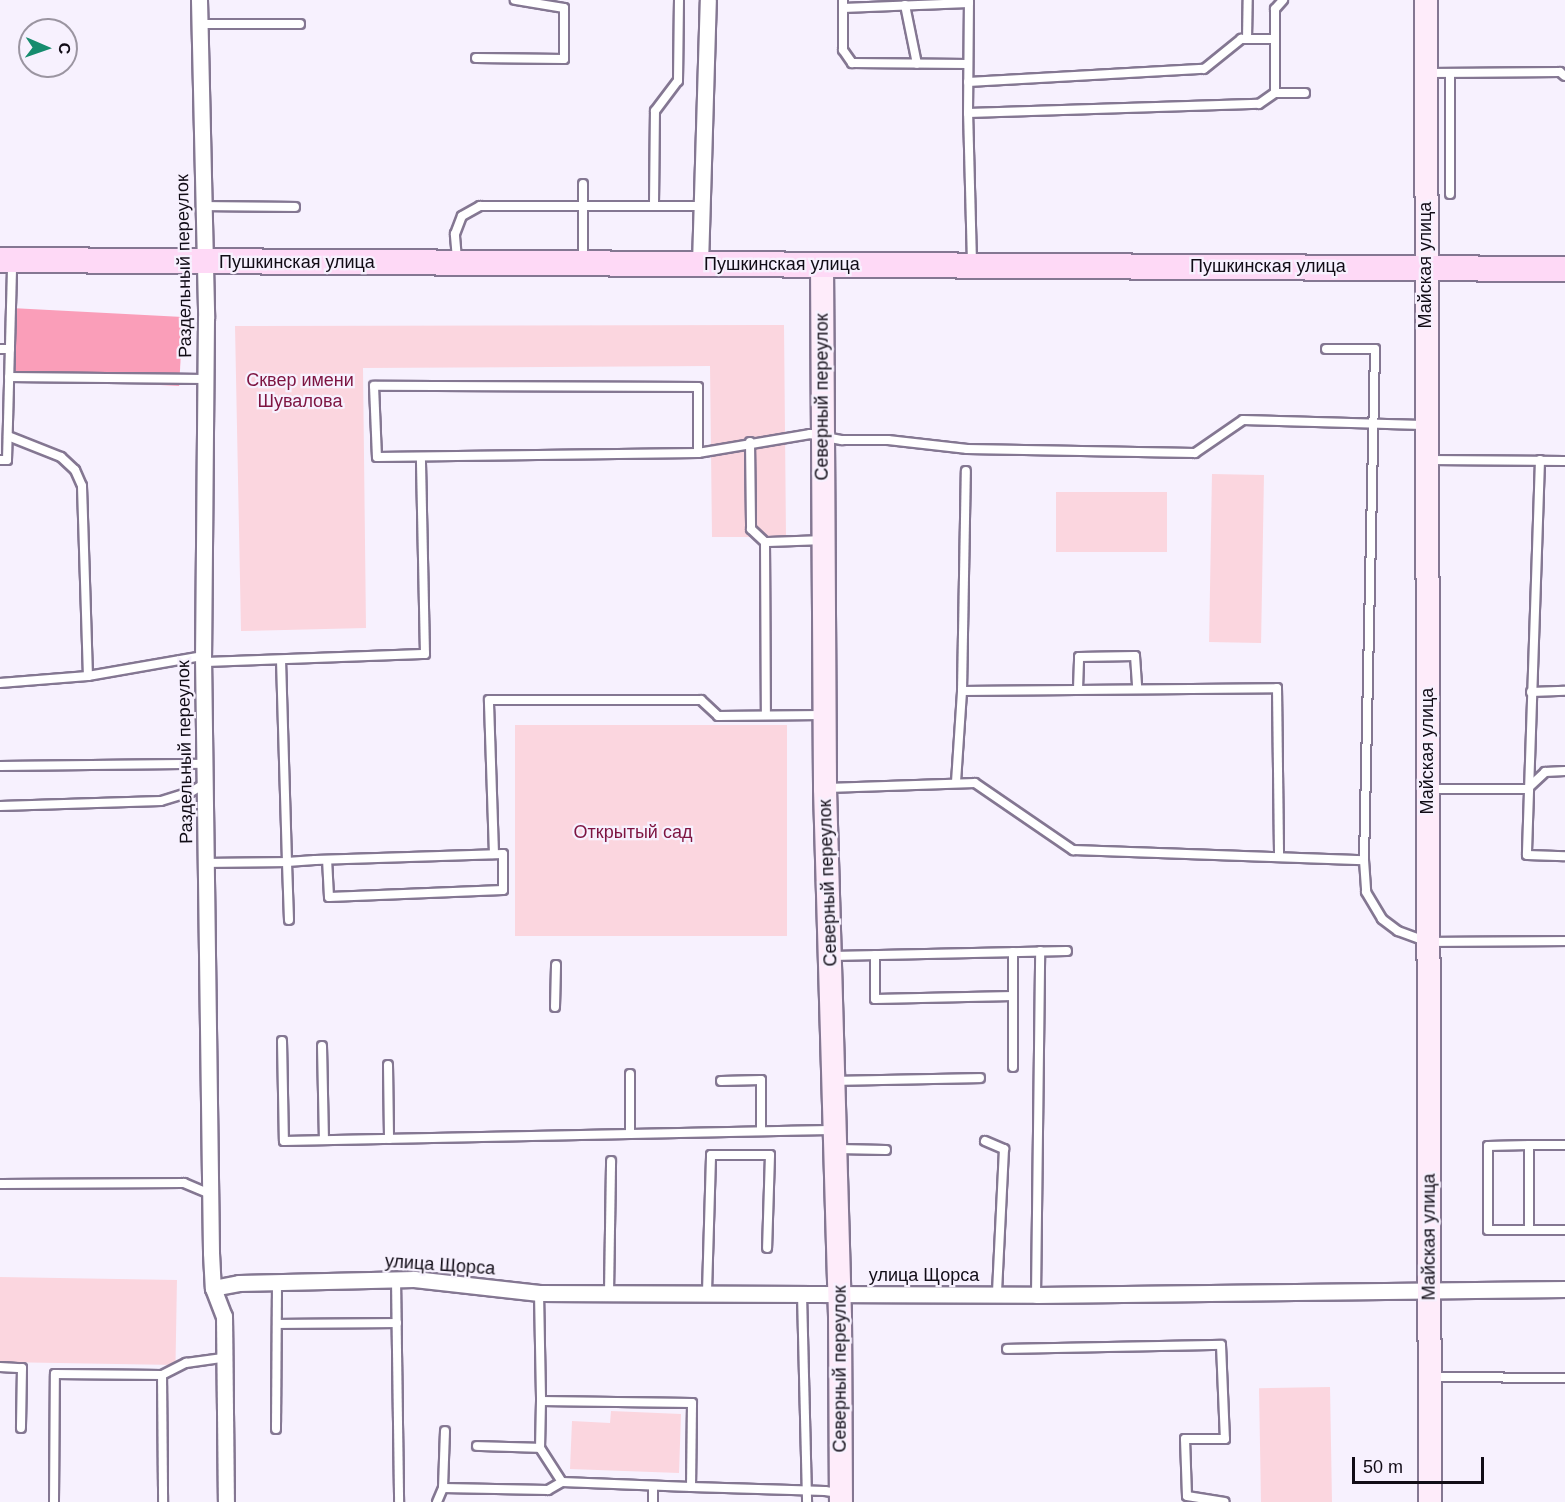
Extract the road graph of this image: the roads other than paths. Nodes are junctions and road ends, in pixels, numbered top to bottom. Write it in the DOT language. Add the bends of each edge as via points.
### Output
graph roads {
  1 [pos="199,0"];
  2 [pos="515,0"];
  3 [pos="679,0"];
  4 [pos="708,0"];
  5 [pos="1248,0"];
  6 [pos="1283,0"];
  7 [pos="1426,0"];
  8 [pos="969,1"];
  9 [pos="843,4"];
  10 [pos="904,5"];
  11 [pos="200,24"];
  12 [pos="300,24"];
  13 [pos="1246,39"];
  14 [pos="1275,39"];
  15 [pos="476,58"];
  16 [pos="917,64"];
  17 [pos="968,64"];
  18 [pos="1426,73"];
  19 [pos="1450,74"];
  20 [pos="1565,76"];
  21 [pos="968,82"];
  22 [pos="1275,93"];
  23 [pos="1305,93"];
  24 [pos="969,113"];
  25 [pos="1438,139"];
  26 [pos="583,184"];
  27 [pos="1450,194"];
  28 [pos="654,204"];
  29 [pos="583,205"];
  30 [pos="203,206"];
  31 [pos="702,206"];
  32 [pos="295,207"];
  33 [pos="6,259"];
  34 [pos="204,262"];
  35 [pos="457,263"];
  36 [pos="583,263"];
  37 [pos="700,264"];
  38 [pos="822,264"];
  39 [pos="972,265"];
  40 [pos="1424,267"];
  41 [pos="1565,268"];
  42 [pos="0,349"];
  43 [pos="10,349"];
  44 [pos="1326,349"];
  45 [pos="9,377"];
  46 [pos="205,379"];
  47 [pos="1374,423"];
  48 [pos="1425,425"];
  49 [pos="8,436"];
  50 [pos="822,436"];
  51 [pos="750,442"];
  52 [pos="698,453"];
  53 [pos="421,458"];
  54 [pos="0,460"];
  55 [pos="1425,460"];
  56 [pos="1540,460"];
  57 [pos="1565,460"];
  58 [pos="966,471"];
  59 [pos="822,540"];
  60 [pos="765,542"];
  61 [pos="203,659"];
  62 [pos="281,660"];
  63 [pos="88,676"];
  64 [pos="0,683"];
  65 [pos="1137,688"];
  66 [pos="1078,689"];
  67 [pos="962,691"];
  68 [pos="1531,692"];
  69 [pos="1565,692"];
  70 [pos="766,713"];
  71 [pos="825,715"];
  72 [pos="205,764"];
  73 [pos="0,766"];
  74 [pos="1565,771"];
  75 [pos="956,782"];
  76 [pos="205,783"];
  77 [pos="825,789"];
  78 [pos="1427,789"];
  79 [pos="1527,789"];
  80 [pos="0,806"];
  81 [pos="494,854"];
  82 [pos="1565,856"];
  83 [pos="1280,857"];
  84 [pos="1364,860"];
  85 [pos="327,861"];
  86 [pos="287,862"];
  87 [pos="206,863"];
  88 [pos="289,920"];
  89 [pos="1565,941"];
  90 [pos="1428,942"];
  91 [pos="1040,951"];
  92 [pos="1067,951"];
  93 [pos="1013,952"];
  94 [pos="875,955"];
  95 [pos="831,956"];
  96 [pos="556,965"];
  97 [pos="1013,996"];
  98 [pos="555,1007"];
  99 [pos="282,1041"];
  100 [pos="322,1046"];
  101 [pos="388,1065"];
  102 [pos="1013,1067"];
  103 [pos="630,1074"];
  104 [pos="980,1078"];
  105 [pos="721,1081"];
  106 [pos="834,1081"];
  107 [pos="761,1131"];
  108 [pos="630,1134"];
  109 [pos="389,1138"];
  110 [pos="836,1139"];
  111 [pos="324,1140"];
  112 [pos="985,1141"];
  113 [pos="1529,1144"];
  114 [pos="1565,1145"];
  115 [pos="886,1150"];
  116 [pos="611,1161"];
  117 [pos="0,1184"];
  118 [pos="210,1194"];
  119 [pos="1529,1230"];
  120 [pos="1565,1230"];
  121 [pos="767,1248"];
  122 [pos="396,1279"];
  123 [pos="277,1282"];
  124 [pos="213,1288"];
  125 [pos="1565,1289"];
  126 [pos="707,1292"];
  127 [pos="802,1292"];
  128 [pos="1430,1292"];
  129 [pos="539,1293"];
  130 [pos="609,1293"];
  131 [pos="840,1293"];
  132 [pos="997,1294"];
  133 [pos="1036,1294"];
  134 [pos="397,1323"];
  135 [pos="277,1324"];
  136 [pos="1007,1349"];
  137 [pos="223,1358"];
  138 [pos="0,1367"];
  139 [pos="162,1375"];
  140 [pos="1430,1377"];
  141 [pos="1565,1378"];
  142 [pos="541,1401"];
  143 [pos="21,1428"];
  144 [pos="276,1429"];
  145 [pos="444,1431"];
  146 [pos="477,1446"];
  147 [pos="540,1448"];
  148 [pos="562,1482"];
  149 [pos="653,1486"];
  150 [pos="690,1487"];
  151 [pos="443,1488"];
  152 [pos="806,1491"];
  153 [pos="841,1497"];
  154 [pos="54,1502"];
  155 [pos="163,1502"];
  156 [pos="226,1502"];
  157 [pos="399,1502"];
  158 [pos="437,1502"];
  159 [pos="653,1502"];
  160 [pos="807,1502"];
  161 [pos="1225,1502"];
  162 [pos="1430,1502"];
  1 -- 11 [label="street, Раздельный переулок"];
  2 -- 15 [label="lane" via="564,8 564,59"];
  3 -- 28 [label="lane" via="678,81 655,111"];
  4 -- 31 [label="street"];
  5 -- 13 [label="lane"];
  6 -- 14 [label="lane" via="1275,9"];
  7 -- 18 [label="street, Майская улица"];
  8 -- 10 [label="lane"];
  8 -- 17 [label="lane"];
  9 -- 10 [label="lane"];
  9 -- 16 [label="lane" via="843,50 852,63"];
  10 -- 16 [label="lane"];
  11 -- 12 [label="lane"];
  11 -- 30 [label="street, Раздельный переулок"];
  13 -- 14 [label="lane"];
  13 -- 21 [label="lane" via="1204,69"];
  14 -- 22 [label="lane"];
  16 -- 17 [label="lane"];
  17 -- 21 [label="lane"];
  18 -- 19 [label="lane"];
  18 -- 25 [label="street, Майская улица"];
  19 -- 20 [label="lane" via="1560,72"];
  19 -- 25 [label="lane"];
  21 -- 24 [label="lane"];
  22 -- 23 [label="lane"];
  22 -- 24 [label="lane" via="1259,104"];
  24 -- 39 [label="lane"];
  25 -- 27 [label="lane"];
  25 -- 40 [label="street, Майская улица"];
  26 -- 29 [label="lane"];
  28 -- 29 [label="lane"];
  28 -- 31 [label="lane"];
  29 -- 35 [label="lane" via="480,206 462,216 455,234"];
  29 -- 36 [label="lane"];
  30 -- 32 [label="lane"];
  30 -- 34 [label="street, Раздельный переулок"];
  31 -- 37 [label="street"];
  33 -- 34 [label="main road, Пушкинская улица"];
  33 -- 43 [label="lane"];
  34 -- 35 [label="main road, Пушкинская улица"];
  34 -- 46 [label="street, Раздельный переулок"];
  35 -- 36 [label="main road, Пушкинская улица"];
  36 -- 37 [label="main road, Пушкинская улица"];
  37 -- 38 [label="main road, Пушкинская улица"];
  38 -- 39 [label="main road, Пушкинская улица"];
  38 -- 50 [label="street, Северный переулок"];
  39 -- 40 [label="main road, Пушкинская улица"];
  40 -- 41 [label="main road, Пушкинская улица"];
  40 -- 48 [label="street, Майская улица"];
  42 -- 43 [label="lane"];
  43 -- 45 [label="lane"];
  44 -- 47 [label="lane" via="1375,349"];
  45 -- 46 [label="lane"];
  45 -- 49 [label="lane"];
  46 -- 61 [label="street, Раздельный переулок"];
  47 -- 48 [label="lane"];
  47 -- 50 [label="lane" via="1243,420 1195,453 967,449"];
  47 -- 84 [label="lane"];
  48 -- 55 [label="street, Майская улица"];
  49 -- 54 [label="lane" via="7,460"];
  49 -- 63 [label="lane" via="61,457 75,470 82,486"];
  50 -- 51 [label="lane"];
  50 -- 59 [label="street, Северный переулок"];
  51 -- 52 [label="lane"];
  51 -- 60 [label="lane" via="751,529"];
  52 -- 53 [label="lane"];
  52 -- 53 [label="lane" via="698,387 374,386 377,458"];
  53 -- 62 [label="lane" via="425,654"];
  55 -- 56 [label="lane"];
  55 -- 78 [label="street, Майская улица"];
  56 -- 57 [label="lane"];
  56 -- 68 [label="lane"];
  58 -- 67 [label="lane"];
  59 -- 60 [label="lane"];
  59 -- 71 [label="street, Северный переулок"];
  60 -- 70 [label="lane"];
  61 -- 62 [label="lane"];
  61 -- 63 [label="lane"];
  61 -- 72 [label="street, Раздельный переулок"];
  62 -- 86 [label="lane"];
  63 -- 64 [label="lane"];
  65 -- 66 [label="lane"];
  65 -- 66 [label="lane" via="1135,656 1079,657"];
  65 -- 83 [label="lane" via="1277,688"];
  66 -- 67 [label="lane"];
  67 -- 75 [label="lane"];
  68 -- 69 [label="lane"];
  68 -- 79 [label="lane"];
  70 -- 71 [label="lane"];
  70 -- 81 [label="lane" via="718,716 701,700 489,700"];
  71 -- 77 [label="street, Северный переулок"];
  72 -- 73 [label="lane"];
  72 -- 76 [label="street, Раздельный переулок"];
  74 -- 79 [label="lane" via="1545,772"];
  75 -- 77 [label="lane"];
  75 -- 83 [label="lane" via="975,783 1073,850"];
  76 -- 80 [label="lane" via="162,801"];
  76 -- 87 [label="street, Раздельный переулок"];
  77 -- 95 [label="street, Северный переулок"];
  78 -- 79 [label="lane"];
  78 -- 90 [label="street, Майская улица"];
  79 -- 82 [label="lane" via="1527,855"];
  81 -- 85 [label="lane"];
  81 -- 85 [label="lane" via="503,854 503,890 329,897"];
  83 -- 84 [label="lane"];
  84 -- 90 [label="lane" via="1366,892 1382,919 1398,931"];
  85 -- 86 [label="lane"];
  86 -- 87 [label="lane"];
  86 -- 88 [label="lane"];
  87 -- 118 [label="street, Раздельный переулок"];
  89 -- 90 [label="lane"];
  90 -- 128 [label="street, Майская улица"];
  91 -- 92 [label="lane"];
  91 -- 93 [label="lane"];
  91 -- 133 [label="lane"];
  93 -- 94 [label="lane"];
  93 -- 97 [label="lane"];
  94 -- 95 [label="lane"];
  94 -- 97 [label="lane" via="875,999"];
  95 -- 106 [label="street, Северный переулок"];
  96 -- 98 [label="lane"];
  97 -- 102 [label="lane"];
  99 -- 111 [label="lane" via="284,1141"];
  100 -- 111 [label="lane"];
  101 -- 109 [label="lane"];
  103 -- 108 [label="lane"];
  104 -- 106 [label="lane"];
  105 -- 107 [label="lane" via="761,1080"];
  106 -- 110 [label="street, Северный переулок"];
  107 -- 108 [label="lane"];
  107 -- 110 [label="lane"];
  108 -- 109 [label="lane"];
  109 -- 111 [label="lane"];
  110 -- 115 [label="lane"];
  110 -- 131 [label="street, Северный переулок"];
  112 -- 132 [label="lane" via="1004,1149"];
  113 -- 114 [label="lane"];
  113 -- 119 [label="lane"];
  113 -- 119 [label="lane" via="1488,1146 1488,1230"];
  116 -- 130 [label="lane"];
  117 -- 118 [label="lane" via="184,1183"];
  118 -- 124 [label="street, Раздельный переулок"];
  119 -- 120 [label="lane"];
  121 -- 126 [label="lane" via="770,1155 711,1155"];
  122 -- 123 [label="street, улица Щорса"];
  122 -- 129 [label="street, улица Щорса"];
  122 -- 134 [label="lane"];
  123 -- 124 [label="street, улица Щорса"];
  123 -- 135 [label="lane"];
  124 -- 137 [label="street, Раздельный переулок" via="224,1316"];
  125 -- 128 [label="street, улица Щорса"];
  126 -- 127 [label="street, улица Щорса"];
  126 -- 130 [label="street, улица Щорса"];
  127 -- 131 [label="street, улица Щорса"];
  127 -- 152 [label="lane"];
  128 -- 133 [label="street, улица Щорса"];
  128 -- 140 [label="street, Майская улица"];
  129 -- 130 [label="street, улица Щорса"];
  129 -- 142 [label="lane"];
  131 -- 132 [label="street, улица Щорса"];
  131 -- 153 [label="street, Северный переулок"];
  132 -- 133 [label="street, улица Щорса"];
  134 -- 135 [label="lane"];
  134 -- 157 [label="lane"];
  135 -- 144 [label="lane"];
  136 -- 161 [label="lane" via="1221,1345 1225,1439 1185,1439 1187,1496"];
  137 -- 139 [label="lane" via="186,1363"];
  137 -- 156 [label="street, Раздельный переулок"];
  138 -- 143 [label="lane" via="22,1368"];
  139 -- 154 [label="lane" via="55,1374"];
  139 -- 155 [label="lane"];
  140 -- 141 [label="lane"];
  140 -- 162 [label="street, Майская улица"];
  142 -- 147 [label="lane"];
  142 -- 150 [label="lane" via="692,1403"];
  145 -- 151 [label="lane"];
  146 -- 147 [label="lane"];
  147 -- 148 [label="lane"];
  148 -- 149 [label="lane"];
  148 -- 151 [label="lane" via="548,1490"];
  149 -- 150 [label="lane"];
  149 -- 159 [label="lane"];
  150 -- 152 [label="lane"];
  151 -- 158 [label="lane"];
  152 -- 153 [label="lane"];
  152 -- 160 [label="lane"];
}
